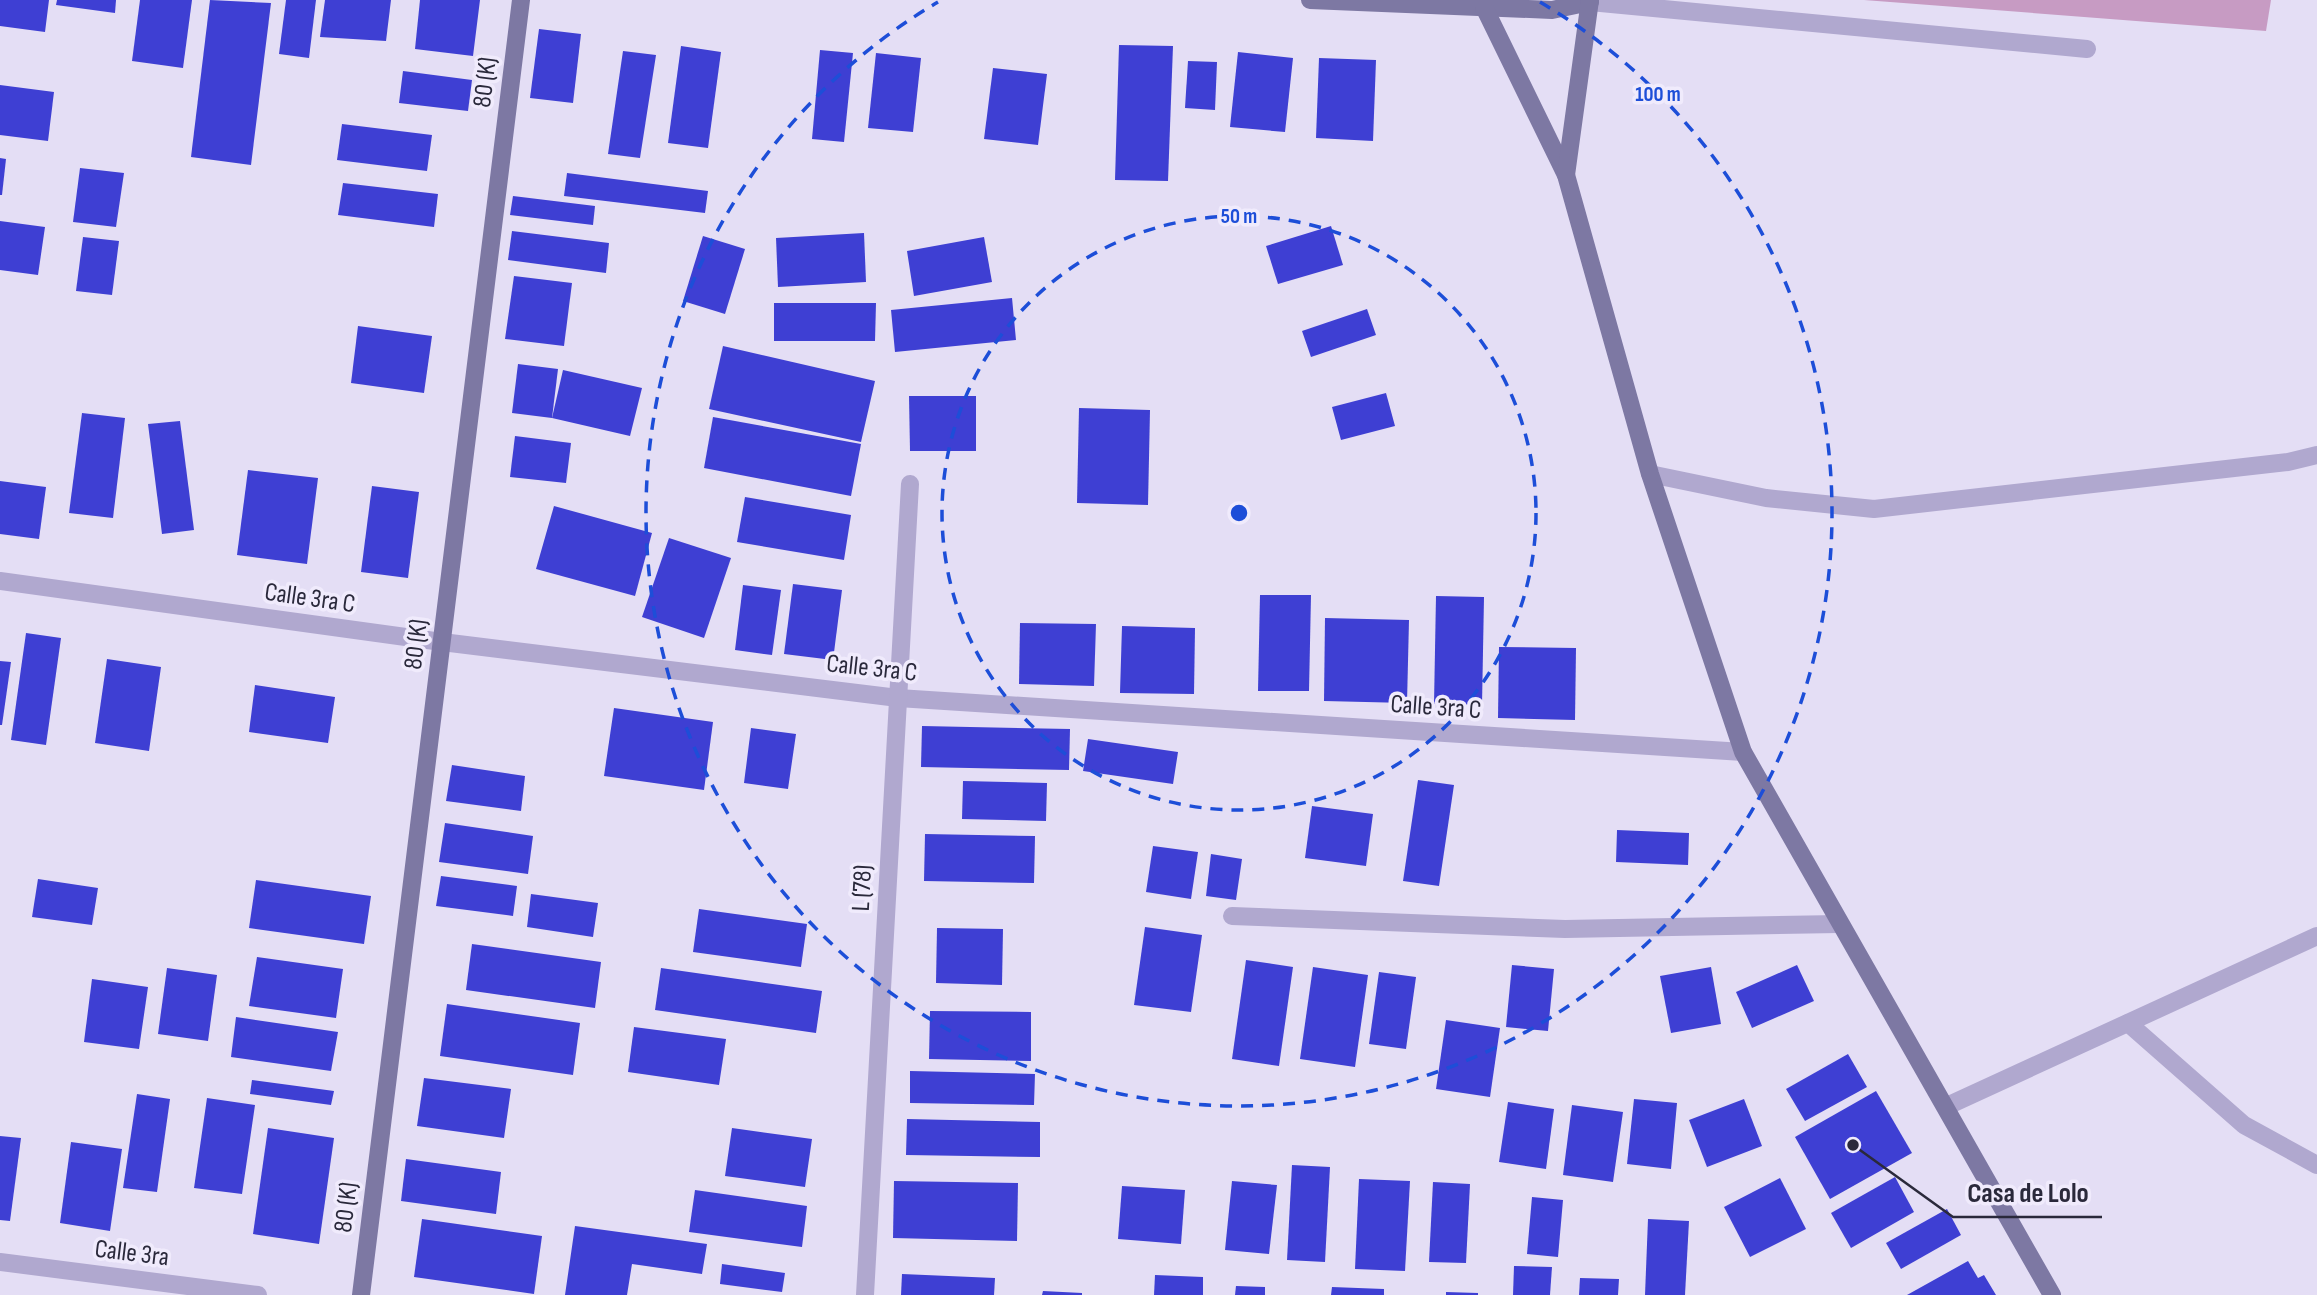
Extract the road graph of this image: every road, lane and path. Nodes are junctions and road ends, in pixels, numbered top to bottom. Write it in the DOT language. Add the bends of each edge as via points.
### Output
graph roads {
  1 [pos="521,0"];
  2 [pos="1310,0"];
  3 [pos="1590,1"];
  4 [pos="1484,4"];
  5 [pos="2087,49"];
  6 [pos="1566,175"];
  7 [pos="2317,455"];
  8 [pos="1650,474"];
  9 [pos="910,484"];
  10 [pos="0,581"];
  11 [pos="442,642"];
  12 [pos="898,698"];
  13 [pos="1743,752"];
  14 [pos="1232,916"];
  15 [pos="1839,924"];
  16 [pos="2317,936"];
  17 [pos="2128,1023"];
  18 [pos="1947,1106"];
  19 [pos="2317,1165"];
  20 [pos="0,1262"];
  21 [pos="258,1295"];
  22 [pos="361,1295"];
  23 [pos="865,1295"];
  24 [pos="2052,1295"];
  1 -- 11 [label="street, 80 (K)"];
  2 -- 4 [label="street"];
  3 -- 4 [label="street" via="1552,10"];
  3 -- 5 [label="street"];
  3 -- 6 [label="street"];
  4 -- 6 [label="street"];
  6 -- 8 [label="street"];
  7 -- 8 [label="street" via="2274,464 1874,509 1766,498"];
  8 -- 13 [label="street"];
  9 -- 12 [label="street, L (78)"];
  10 -- 11 [label="street, Calle 3ra C"];
  11 -- 12 [label="street, Calle 3ra C"];
  11 -- 22 [label="street, 80 (K)"];
  12 -- 13 [label="street, Calle 3ra C"];
  12 -- 23 [label="street, L (78)"];
  13 -- 15 [label="street"];
  14 -- 15 [label="street" via="1565,929"];
  15 -- 18 [label="street"];
  16 -- 17 [label="street"];
  17 -- 18 [label="street"];
  17 -- 19 [label="street" via="2244,1125"];
  18 -- 24 [label="street"];
  20 -- 21 [label="street, Calle 3ra"];
}
